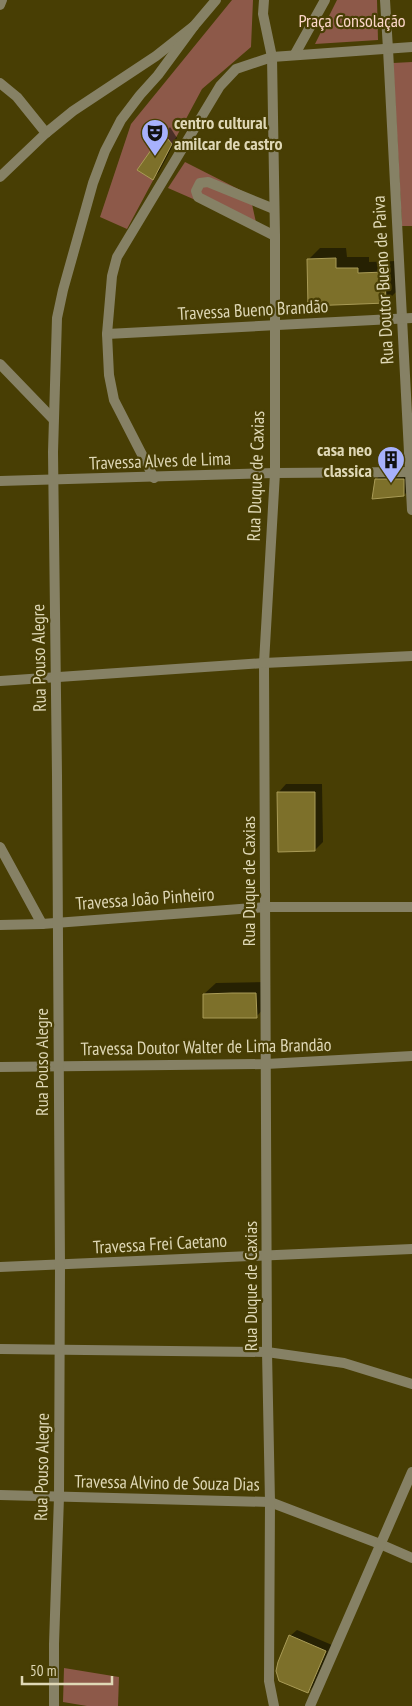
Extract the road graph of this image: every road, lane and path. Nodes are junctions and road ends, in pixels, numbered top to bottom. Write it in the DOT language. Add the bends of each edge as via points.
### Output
graph roads {
  1 [pos="2,0"];
  2 [pos="216,0"];
  3 [pos="264,0"];
  4 [pos="325,0"];
  5 [pos="384,0"];
  6 [pos="0,5"];
  7 [pos="194,26"];
  8 [pos="412,47"];
  9 [pos="388,49"];
  10 [pos="295,54"];
  11 [pos="272,56"];
  12 [pos="0,83"];
  13 [pos="46,133"];
  14 [pos="0,177"];
  15 [pos="274,209"];
  16 [pos="275,236"];
  17 [pos="401,318"];
  18 [pos="412,318"];
  19 [pos="275,325"];
  20 [pos="107,334"];
  21 [pos="0,364"];
  22 [pos="409,382"];
  23 [pos="53,419"];
  24 [pos="411,472"];
  25 [pos="275,473"];
  26 [pos="154,478"];
  27 [pos="54,480"];
  28 [pos="0,481"];
  29 [pos="412,510"];
  30 [pos="412,656"];
  31 [pos="264,663"];
  32 [pos="55,678"];
  33 [pos="0,681"];
  34 [pos="0,847"];
  35 [pos="266,906"];
  36 [pos="412,907"];
  37 [pos="57,922"];
  38 [pos="42,924"];
  39 [pos="0,925"];
  40 [pos="412,1056"];
  41 [pos="266,1064"];
  42 [pos="0,1067"];
  43 [pos="58,1067"];
  44 [pos="412,1249"];
  45 [pos="267,1256"];
  46 [pos="60,1265"];
  47 [pos="0,1267"];
  48 [pos="0,1349"];
  49 [pos="60,1350"];
  50 [pos="267,1352"];
  51 [pos="412,1384"];
  52 [pos="412,1472"];
  53 [pos="0,1495"];
  54 [pos="59,1497"];
  55 [pos="270,1502"];
  56 [pos="380,1544"];
  57 [pos="412,1558"];
  58 [pos="275,1705"];
  59 [pos="54,1706"];
  60 [pos="310,1706"];
  1 -- 6 [label="street"];
  2 -- 7 [label="street"];
  3 -- 11 [label="street" via="263,14"];
  4 -- 10 [label="street"];
  5 -- 9 [label="street"];
  7 -- 13 [label="street"];
  7 -- 23 [label="street, Rua Pouso Alegre" via="121,120 105,150 57,318"];
  8 -- 9 [label="street"];
  9 -- 10 [label="street"];
  9 -- 17 [label="street, Rua Doutor Bueno de Paiva"];
  10 -- 11 [label="street"];
  11 -- 15 [label="street, Rua Duque de Caxias"];
  11 -- 20 [label="street" via="236,69 220,86 126,239 112,276"];
  12 -- 13 [label="street" via="17,97"];
  13 -- 14 [label="street"];
  15 -- 16 [label="street, Rua Duque de Caxias"];
  15 -- 16 [label="street" via="208,182 200,183 196,191 198,197"];
  16 -- 19 [label="street, Rua Duque de Caxias"];
  17 -- 18 [label="street, Travessa Bueno Brandão"];
  17 -- 19 [label="street, Travessa Bueno Brandão"];
  17 -- 22 [label="street, Rua Doutor Bueno de Paiva"];
  19 -- 20 [label="street, Travessa Bueno Brandão"];
  19 -- 25 [label="street, Rua Duque de Caxias"];
  20 -- 26 [label="street" via="114,400"];
  21 -- 23 [label="street"];
  22 -- 24 [label="street, Rua Doutor Bueno de Paiva"];
  23 -- 27 [label="street, Rua Pouso Alegre"];
  24 -- 25 [label="street, Travessa Alves de Lima"];
  24 -- 29 [label="street, Rua Doutor Bueno de Paiva"];
  25 -- 26 [label="street, Travessa Alves de Lima"];
  25 -- 31 [label="street, Rua Duque de Caxias"];
  26 -- 27 [label="street, Travessa Alves de Lima"];
  27 -- 28 [label="street, Travessa Alves de Lima"];
  27 -- 32 [label="street, Rua Pouso Alegre"];
  30 -- 31 [label="street"];
  31 -- 32 [label="street"];
  31 -- 35 [label="street, Rua Duque de Caxias"];
  32 -- 33 [label="street"];
  32 -- 37 [label="street, Rua Pouso Alegre"];
  34 -- 38 [label="street"];
  35 -- 36 [label="street, Travessa João Pinheiro"];
  35 -- 37 [label="street, Travessa João Pinheiro"];
  35 -- 41 [label="street, Rua Duque de Caxias"];
  37 -- 38 [label="street, Travessa João Pinheiro"];
  37 -- 43 [label="street, Rua Pouso Alegre"];
  38 -- 39 [label="street, Travessa João Pinheiro"];
  40 -- 41 [label="street, Travessa Doutor Walter de Lima Brandão"];
  41 -- 43 [label="street, Travessa Doutor Walter de Lima Brandão"];
  41 -- 45 [label="street, Rua Duque de Caxias"];
  42 -- 43 [label="street, Travessa Doutor Walter de Lima Brandão"];
  43 -- 46 [label="street, Rua Pouso Alegre"];
  44 -- 45 [label="street, Travessa Frei Caetano"];
  45 -- 46 [label="street, Travessa Frei Caetano"];
  45 -- 50 [label="street, Rua Duque de Caxias"];
  46 -- 47 [label="street, Travessa Frei Caetano"];
  46 -- 49 [label="street, Rua Pouso Alegre"];
  48 -- 49 [label="street"];
  49 -- 50 [label="street"];
  49 -- 54 [label="street, Rua Pouso Alegre"];
  50 -- 51 [label="street" via="344,1364"];
  50 -- 55 [label="street, Rua Duque de Caxias"];
  52 -- 56 [label="street"];
  53 -- 54 [label="street, Travessa Alvino de Souza Dias"];
  54 -- 55 [label="street, Travessa Alvino de Souza Dias"];
  54 -- 59 [label="street, Rua Pouso Alegre"];
  55 -- 56 [label="street, Travessa Alvino de Souza Dias"];
  55 -- 58 [label="street, Rua Duque de Caxias" via="269,1681"];
  56 -- 57 [label="street, Travessa Alvino de Souza Dias"];
  56 -- 60 [label="street"];
}
